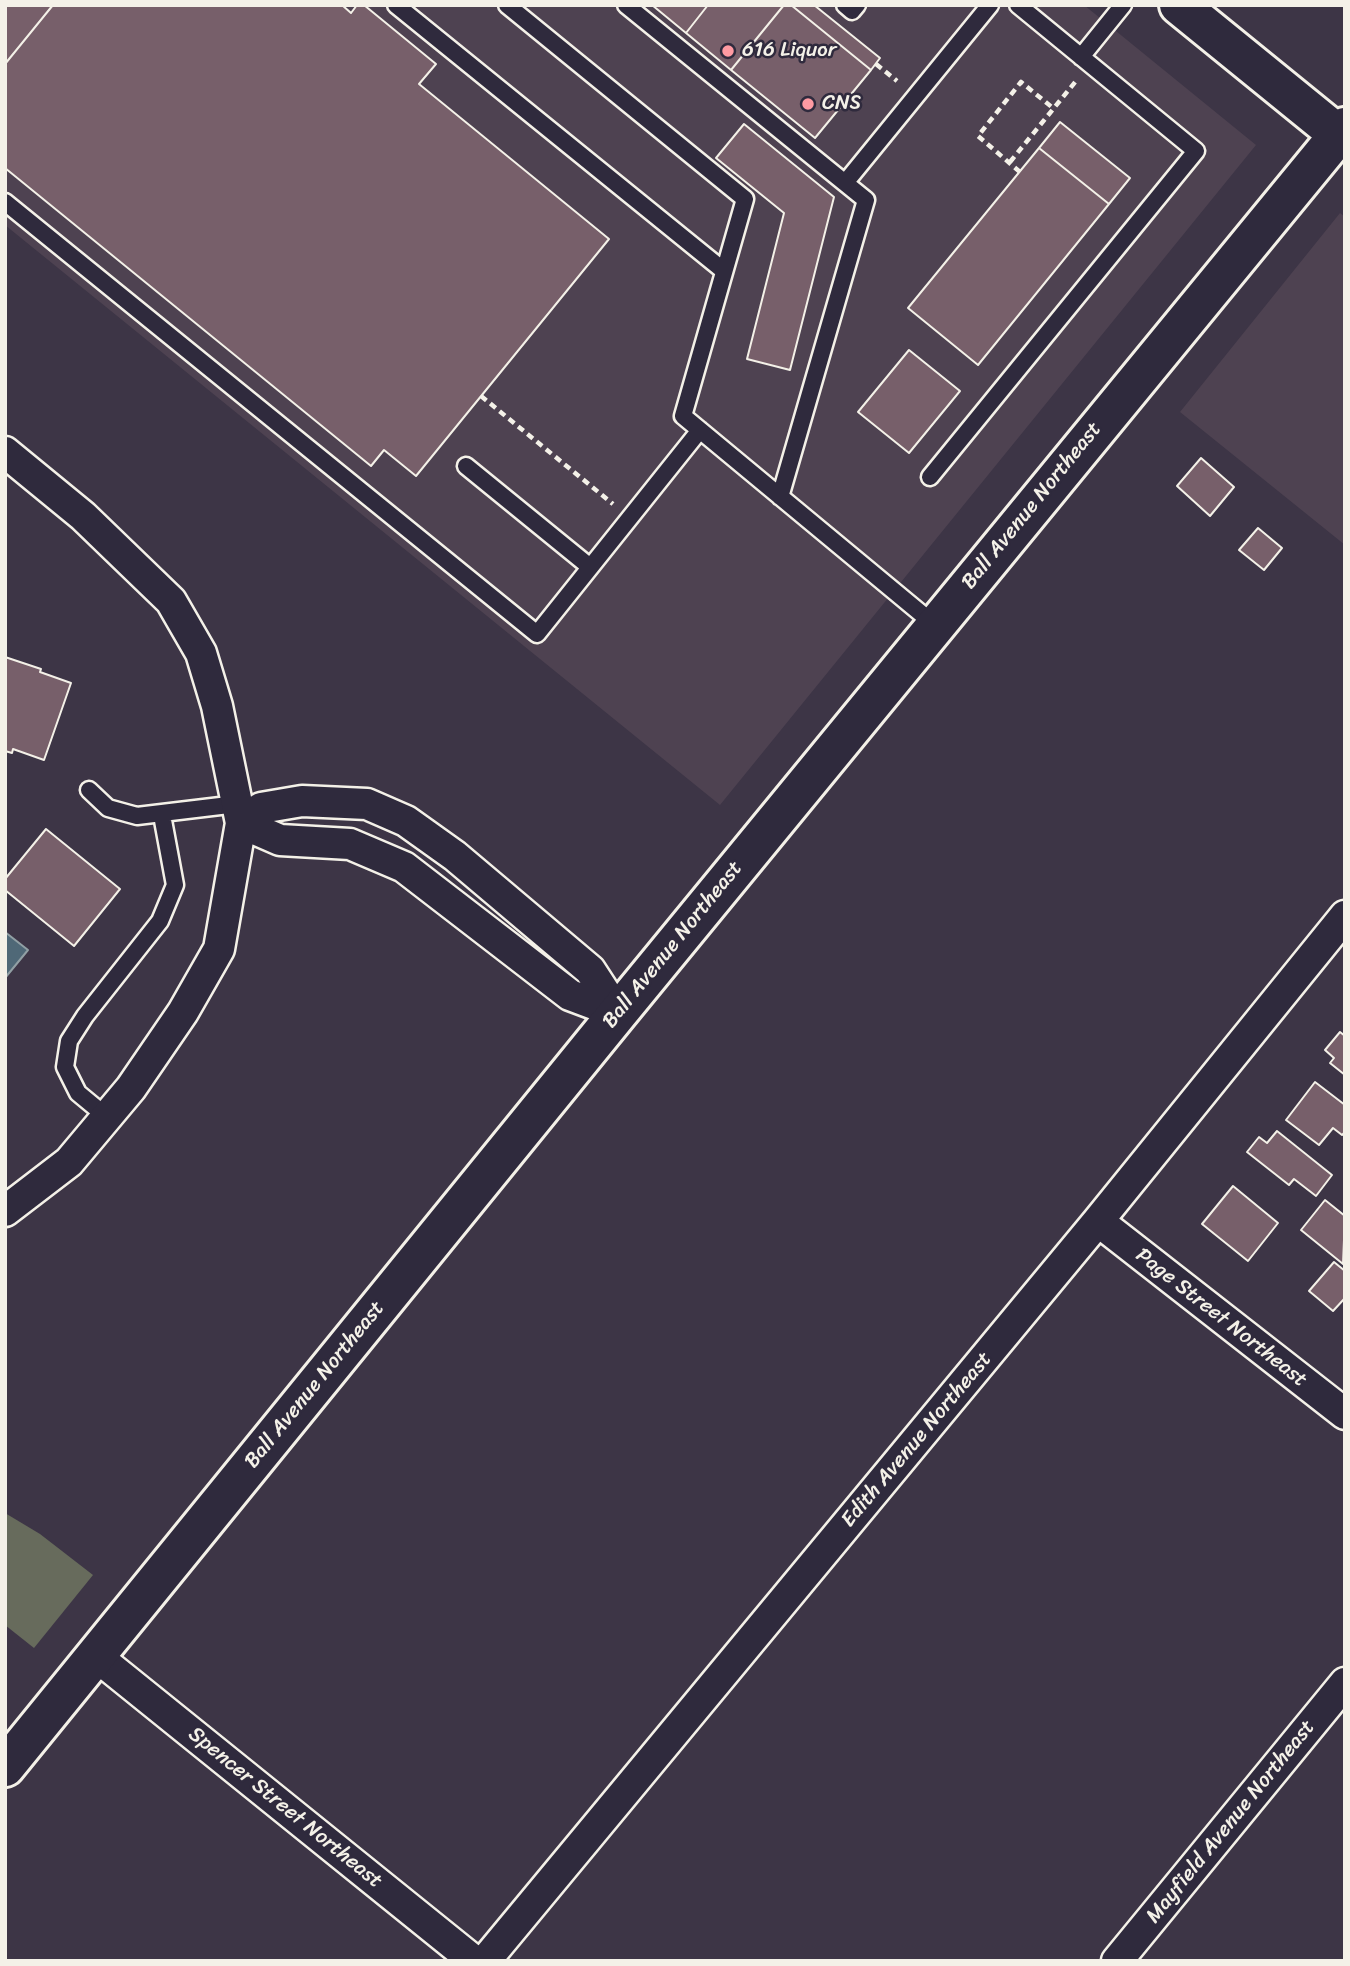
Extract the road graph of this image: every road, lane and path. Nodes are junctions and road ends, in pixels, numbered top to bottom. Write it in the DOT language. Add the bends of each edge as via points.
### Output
graph roads {
  1 [pos="396,5"];
  2 [pos="507,5"];
  3 [pos="626,5"];
  4 [pos="845,5"];
  5 [pos="857,5"];
  6 [pos="990,5"];
  7 [pos="1018,5"];
  8 [pos="1123,5"];
  9 [pos="1179,5"];
  10 [pos="1085,60"];
  11 [pos="1054,108"];
  12 [pos="1342,134"];
  13 [pos="1010,162"];
  14 [pos="1020,172"];
  15 [pos="845,183"];
  16 [pos="5,202"];
  17 [pos="724,271"];
  18 [pos="481,396"];
  19 [pos="700,430"];
  20 [pos="5,452"];
  21 [pos="466,466"];
  22 [pos="930,477"];
  23 [pos="780,496"];
  24 [pos="629,518"];
  25 [pos="590,567"];
  26 [pos="935,625"];
  27 [pos="89,790"];
  28 [pos="239,814"];
  29 [pos="162,815"];
  30 [pos="1345,916"];
  31 [pos="618,1013"];
  32 [pos="107,1117"];
  33 [pos="5,1211"];
  34 [pos="1098,1221"];
  35 [pos="1345,1413"];
  36 [pos="96,1656"];
  37 [pos="1345,1683"];
  38 [pos="5,1767"];
  39 [pos="474,1961"];
  40 [pos="485,1961"];
  41 [pos="1116,1961"];
  1 -- 17 [label="lane"];
  2 -- 17 [label="lane" via="745,198"];
  3 -- 15 [label="lane"];
  4 -- 5 [label="lane" via="852,11"];
  6 -- 15 [label="lane"];
  7 -- 10 [label="lane"];
  8 -- 10 [label="lane"];
  9 -- 12 [label="street"];
  10 -- 11 [label="path"];
  10 -- 22 [label="lane" via="1196,151"];
  11 -- 13 [label="path"];
  11 -- 13 [label="path" via="1021,82 978,136"];
  12 -- 26 [label="street, Ball Avenue Northeast"];
  13 -- 14 [label="path"];
  15 -- 23 [label="lane" via="866,200"];
  16 -- 25 [label="lane" via="537,634"];
  17 -- 19 [label="lane" via="683,416"];
  18 -- 24 [label="path"];
  19 -- 23 [label="lane"];
  19 -- 24 [label="lane"];
  20 -- 28 [label="street" via="83,516 171,601 201,653"];
  21 -- 25 [label="lane"];
  23 -- 26 [label="lane"];
  24 -- 25 [label="lane"];
  26 -- 31 [label="street, Ball Avenue Northeast"];
  27 -- 29 [label="lane" via="108,808 137,816"];
  28 -- 29 [label="lane"];
  28 -- 31 [label="street" via="280,840 350,844 404,867 570,995"];
  28 -- 31 [label="street" via="302,801 367,804 406,821 590,970"];
  28 -- 32 [label="street" via="219,949 183,1012"];
  29 -- 32 [label="lane" via="175,885 160,921 69,1041 65,1067 78,1093"];
  30 -- 34 [label="street, Edith Avenue Northeast"];
  31 -- 36 [label="street, Ball Avenue Northeast"];
  32 -- 33 [label="street" via="69,1162"];
  34 -- 35 [label="street, Page Street Northeast"];
  34 -- 40 [label="street, Edith Avenue Northeast"];
  36 -- 38 [label="street, Ball Avenue Northeast"];
  36 -- 39 [label="street, Spencer Street Northeast"];
  37 -- 41 [label="street, Mayfield Avenue Northeast"];
}
